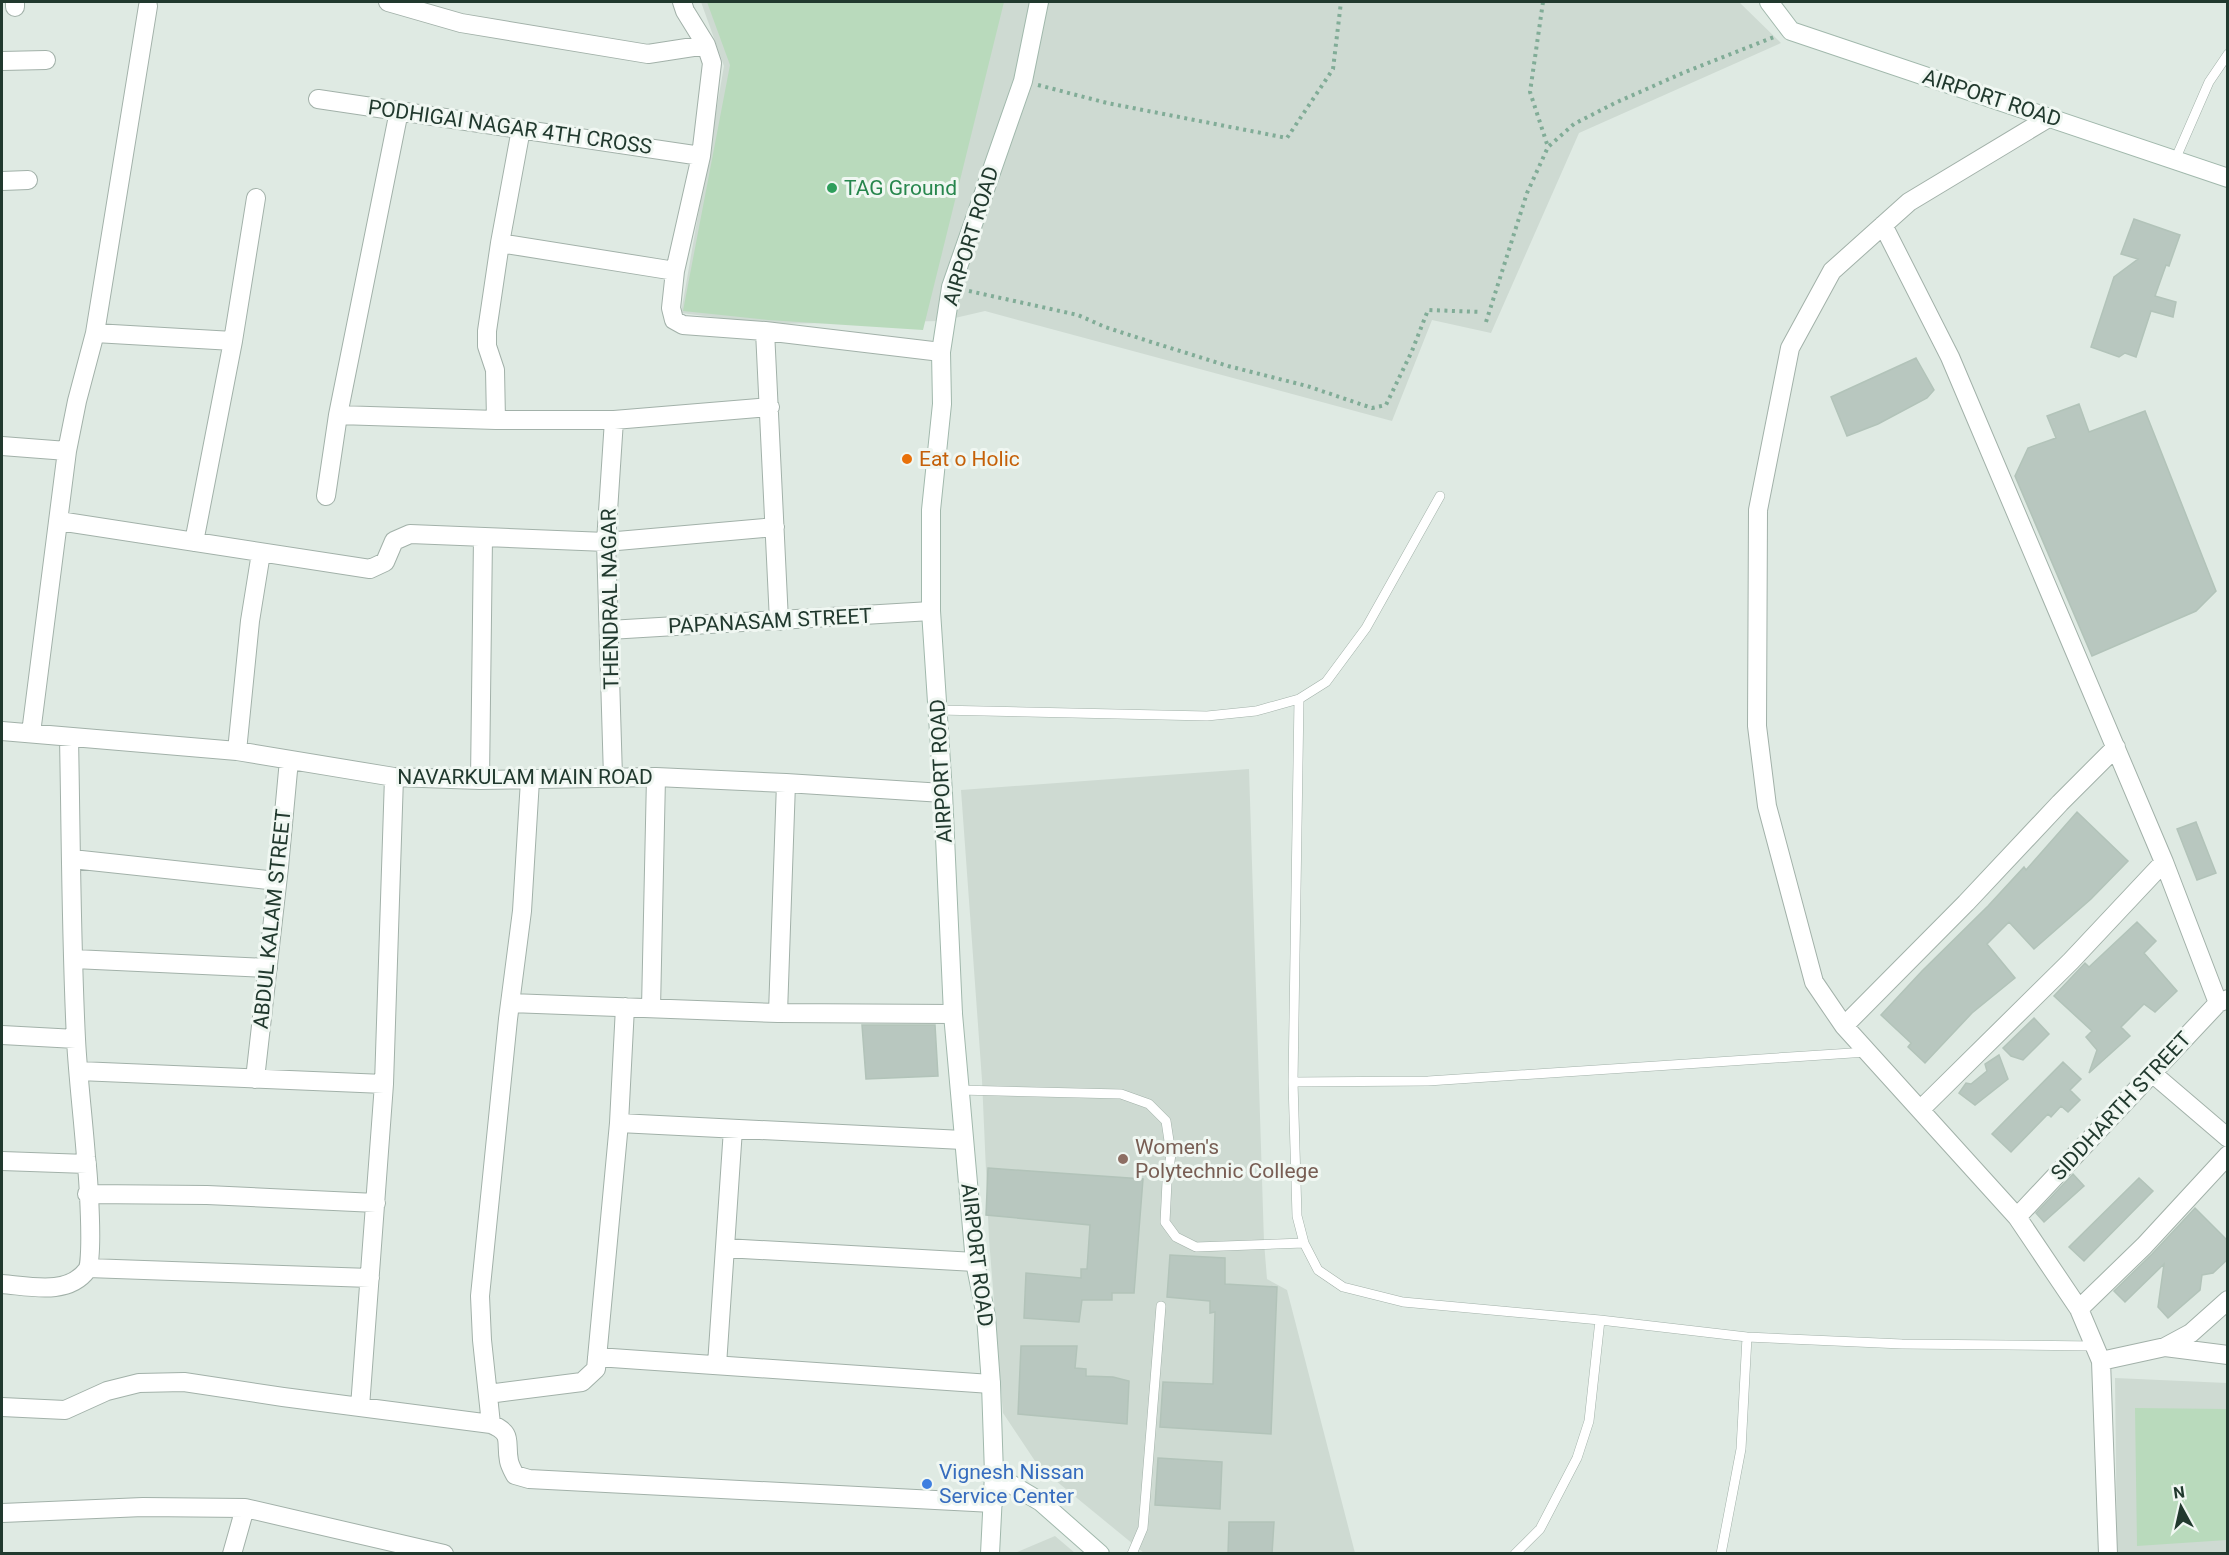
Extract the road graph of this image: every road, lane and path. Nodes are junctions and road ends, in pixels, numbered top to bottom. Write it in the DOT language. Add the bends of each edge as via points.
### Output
graph roads {
  1 [pos="388,2"];
  2 [pos="1039,2"];
  3 [pos="1341,2"];
  4 [pos="1543,2"];
  5 [pos="1769,2"];
  6 [pos="148,6"];
  7 [pos="684,6"];
  8 [pos="1791,30"];
  9 [pos="706,45"];
  10 [pos="2228,54"];
  11 [pos="46,60"];
  12 [pos="2,61"];
  13 [pos="1023,81"];
  14 [pos="318,99"];
  15 [pos="399,111"];
  16 [pos="2050,117"];
  17 [pos="521,129"];
  18 [pos="1548,147"];
  19 [pos="701,156"];
  20 [pos="2175,160"];
  21 [pos="2228,178"];
  22 [pos="28,180"];
  23 [pos="2,181"];
  24 [pos="256,198"];
  25 [pos="1883,225"];
  26 [pos="500,243"];
  27 [pos="675,271"];
  28 [pos="951,287"];
  29 [pos="1481,312"];
  30 [pos="1486,322"];
  31 [pos="765,331"];
  32 [pos="95,333"];
  33 [pos="233,341"];
  34 [pos="941,352"];
  35 [pos="770,407"];
  36 [pos="338,415"];
  37 [pos="496,420"];
  38 [pos="614,420"];
  39 [pos="2,446"];
  40 [pos="67,451"];
  41 [pos="326,496"];
  42 [pos="1440,496"];
  43 [pos="59,521"];
  44 [pos="775,527"];
  45 [pos="483,537"];
  46 [pos="194,542"];
  47 [pos="606,542"];
  48 [pos="261,553"];
  49 [pos="932,611"];
  50 [pos="779,621"];
  51 [pos="609,630"];
  52 [pos="1299,699"];
  53 [pos="938,710"];
  54 [pos="2,731"];
  55 [pos="32,733"];
  56 [pos="69,738"];
  57 [pos="2116,747"];
  58 [pos="237,751"];
  59 [pos="289,760"];
  60 [pos="394,777"];
  61 [pos="613,777"];
  62 [pos="656,777"];
  63 [pos="480,780"];
  64 [pos="530,780"];
  65 [pos="786,783"];
  66 [pos="943,793"];
  67 [pos="72,858"];
  68 [pos="2164,862"];
  69 [pos="278,881"];
  70 [pos="74,959"];
  71 [pos="268,968"];
  72 [pos="2223,1001"];
  73 [pos="510,1003"];
  74 [pos="625,1007"];
  75 [pos="651,1008"];
  76 [pos="778,1013"];
  77 [pos="952,1014"];
  78 [pos="1844,1026"];
  79 [pos="2,1035"];
  80 [pos="76,1039"];
  81 [pos="1867,1052"];
  82 [pos="79,1071"];
  83 [pos="2152,1073"];
  84 [pos="255,1079"];
  85 [pos="1293,1082"];
  86 [pos="384,1084"];
  87 [pos="959,1089"];
  88 [pos="1920,1110"];
  89 [pos="619,1123"];
  90 [pos="733,1129"];
  91 [pos="2228,1138"];
  92 [pos="963,1140"];
  93 [pos="2228,1155"];
  94 [pos="2,1161"];
  95 [pos="87,1164"];
  96 [pos="87,1194"];
  97 [pos="376,1203"];
  98 [pos="2017,1217"];
  99 [pos="1304,1244"];
  100 [pos="725,1248"];
  101 [pos="975,1262"];
  102 [pos="88,1269"];
  103 [pos="370,1278"];
  104 [pos="2,1284"];
  105 [pos="2228,1300"];
  106 [pos="1161,1306"];
  107 [pos="2079,1309"];
  108 [pos="1600,1320"];
  109 [pos="1747,1337"];
  110 [pos="2164,1347"];
  111 [pos="2098,1353"];
  112 [pos="2228,1355"];
  113 [pos="597,1357"];
  114 [pos="717,1365"];
  115 [pos="991,1384"];
  116 [pos="488,1394"];
  117 [pos="2,1407"];
  118 [pos="360,1407"];
  119 [pos="491,1424"];
  120 [pos="994,1474"];
  121 [pos="993,1503"];
  122 [pos="245,1508"];
  123 [pos="2,1513"];
  124 [pos="232,1554"];
  125 [pos="444,1554"];
  126 [pos="990,1554"];
  127 [pos="1100,1554"];
  128 [pos="1132,1554"];
  129 [pos="1515,1554"];
  130 [pos="1721,1554"];
  131 [pos="2108,1554"];
  1 -- 9 [label="street" via="461,23 648,54"];
  2 -- 13 [label="street, AIRPORT ROAD"];
  3 -- 13 [label="path" via="1333,69 1287,138"];
  4 -- 18 [label="path" via="1530,92"];
  5 -- 8 [label="street"];
  6 -- 32 [label="street"];
  7 -- 9 [label="street"];
  8 -- 16 [label="street, AIRPORT ROAD"];
  8 -- 18 [label="path" via="1616,103 1574,124"];
  9 -- 19 [label="street" via="712,63"];
  10 -- 20 [label="lane" via="2209,82"];
  11 -- 12 [label="street"];
  13 -- 28 [label="street, AIRPORT ROAD"];
  14 -- 15 [label="street, PODHIGAI NAGAR 4TH CROSS"];
  15 -- 17 [label="street, PODHIGAI NAGAR 4TH CROSS"];
  15 -- 36 [label="street"];
  16 -- 20 [label="street, AIRPORT ROAD"];
  16 -- 25 [label="street" via="1909,202"];
  17 -- 19 [label="street, PODHIGAI NAGAR 4TH CROSS"];
  17 -- 26 [label="street"];
  18 -- 30 [label="path" via="1527,193"];
  19 -- 27 [label="street"];
  20 -- 21 [label="street, AIRPORT ROAD"];
  22 -- 23 [label="street"];
  24 -- 33 [label="street"];
  25 -- 57 [label="street" via="1950,357"];
  25 -- 78 [label="street" via="1832,271 1790,348 1758,510 1757,726 1767,806 1814,982"];
  26 -- 27 [label="street"];
  26 -- 37 [label="street" via="487,332 495,370"];
  27 -- 31 [label="street" via="671,308 674,320 683,325"];
  28 -- 29 [label="path" via="1078,315 1148,341 1372,408 1386,405 1428,310"];
  28 -- 34 [label="street, AIRPORT ROAD"];
  31 -- 34 [label="street"];
  31 -- 35 [label="street"];
  32 -- 33 [label="street"];
  32 -- 40 [label="street"];
  33 -- 46 [label="street"];
  34 -- 49 [label="street, AIRPORT ROAD" via="942,404 931,510"];
  35 -- 38 [label="street"];
  35 -- 44 [label="street"];
  36 -- 37 [label="street"];
  36 -- 41 [label="street"];
  37 -- 38 [label="street"];
  38 -- 47 [label="street, THENDRAL NAGAR"];
  39 -- 40 [label="street"];
  40 -- 43 [label="street"];
  42 -- 52 [label="lane" via="1366,628 1326,682"];
  43 -- 46 [label="street"];
  43 -- 55 [label="street"];
  44 -- 47 [label="street"];
  44 -- 50 [label="street"];
  45 -- 47 [label="street"];
  45 -- 48 [label="street" via="410,534 394,541 386,562 370,569"];
  45 -- 63 [label="street"];
  46 -- 48 [label="street"];
  47 -- 51 [label="street, THENDRAL NAGAR"];
  48 -- 58 [label="street"];
  49 -- 50 [label="street, PAPANASAM STREET"];
  49 -- 53 [label="street, AIRPORT ROAD"];
  50 -- 51 [label="street, PAPANASAM STREET"];
  51 -- 61 [label="street, THENDRAL NAGAR"];
  52 -- 53 [label="lane" via="1256,711 1208,716"];
  52 -- 85 [label="lane"];
  53 -- 66 [label="street, AIRPORT ROAD"];
  54 -- 55 [label="street, NAVARKULAM MAIN ROAD"];
  55 -- 56 [label="street, NAVARKULAM MAIN ROAD"];
  56 -- 58 [label="street, NAVARKULAM MAIN ROAD"];
  56 -- 67 [label="street"];
  57 -- 68 [label="street"];
  57 -- 78 [label="street"];
  58 -- 59 [label="street, NAVARKULAM MAIN ROAD"];
  59 -- 60 [label="street, NAVARKULAM MAIN ROAD"];
  59 -- 69 [label="street, ABDUL KALAM STREET"];
  60 -- 63 [label="street, NAVARKULAM MAIN ROAD"];
  60 -- 86 [label="street"];
  61 -- 62 [label="street, NAVARKULAM MAIN ROAD"];
  61 -- 64 [label="street, NAVARKULAM MAIN ROAD"];
  62 -- 65 [label="street, NAVARKULAM MAIN ROAD"];
  62 -- 75 [label="street"];
  63 -- 64 [label="street, NAVARKULAM MAIN ROAD"];
  64 -- 73 [label="street" via="522,911"];
  65 -- 66 [label="street, NAVARKULAM MAIN ROAD"];
  65 -- 76 [label="street"];
  66 -- 77 [label="street, AIRPORT ROAD"];
  67 -- 69 [label="street"];
  67 -- 70 [label="street"];
  68 -- 72 [label="street"];
  68 -- 88 [label="street"];
  69 -- 71 [label="street, ABDUL KALAM STREET"];
  70 -- 71 [label="street"];
  70 -- 80 [label="street"];
  71 -- 84 [label="street, ABDUL KALAM STREET"];
  72 -- 83 [label="street, SIDDHARTH STREET"];
  73 -- 74 [label="street"];
  73 -- 116 [label="street" via="480,1296"];
  74 -- 75 [label="street"];
  74 -- 89 [label="street"];
  75 -- 76 [label="street"];
  76 -- 77 [label="street"];
  77 -- 87 [label="street, AIRPORT ROAD"];
  78 -- 81 [label="street"];
  79 -- 80 [label="street"];
  80 -- 82 [label="street"];
  81 -- 85 [label="lane" via="1428,1081"];
  81 -- 88 [label="street"];
  82 -- 84 [label="street"];
  82 -- 95 [label="street"];
  83 -- 91 [label="street"];
  83 -- 98 [label="street, SIDDHARTH STREET"];
  84 -- 86 [label="street"];
  85 -- 99 [label="lane" via="1297,1216"];
  86 -- 97 [label="street"];
  87 -- 92 [label="street, AIRPORT ROAD"];
  87 -- 99 [label="lane" via="1121,1094 1149,1104 1166,1121 1171,1154 1165,1222 1176,1237 1196,1247"];
  88 -- 98 [label="street"];
  89 -- 90 [label="street"];
  89 -- 113 [label="street"];
  90 -- 92 [label="street"];
  90 -- 100 [label="street"];
  92 -- 101 [label="street, AIRPORT ROAD"];
  93 -- 107 [label="street"];
  94 -- 95 [label="street"];
  95 -- 96 [label="street"];
  96 -- 97 [label="street"];
  96 -- 102 [label="street" via="91,1253"];
  97 -- 103 [label="street"];
  98 -- 107 [label="street"];
  99 -- 108 [label="lane" via="1318,1270 1343,1287 1403,1302"];
  100 -- 101 [label="street"];
  100 -- 114 [label="street"];
  101 -- 115 [label="street, AIRPORT ROAD" via="986,1316"];
  102 -- 103 [label="street"];
  102 -- 104 [label="street" via="64,1286"];
  103 -- 118 [label="street"];
  105 -- 110 [label="street" via="2192,1333"];
  106 -- 128 [label="lane" via="1143,1528"];
  107 -- 111 [label="street"];
  108 -- 109 [label="lane"];
  108 -- 129 [label="lane" via="1589,1421 1577,1458 1540,1529"];
  109 -- 111 [label="lane"];
  109 -- 130 [label="lane" via="1741,1449"];
  110 -- 111 [label="street"];
  110 -- 112 [label="street"];
  111 -- 131 [label="street"];
  113 -- 114 [label="street"];
  113 -- 116 [label="street" via="596,1369 582,1382"];
  114 -- 115 [label="street"];
  115 -- 120 [label="street, AIRPORT ROAD"];
  116 -- 119 [label="street"];
  117 -- 118 [label="street" via="65,1410 108,1391 139,1383 184,1382"];
  118 -- 119 [label="street"];
  119 -- 121 [label="street" via="503,1429 509,1440 509,1462 515,1475 529,1479"];
  120 -- 121 [label="street, AIRPORT ROAD"];
  120 -- 127 [label="street" via="1041,1502"];
  121 -- 126 [label="street, AIRPORT ROAD"];
  122 -- 123 [label="street" via="143,1507"];
  122 -- 124 [label="street"];
  122 -- 125 [label="street"];
}
